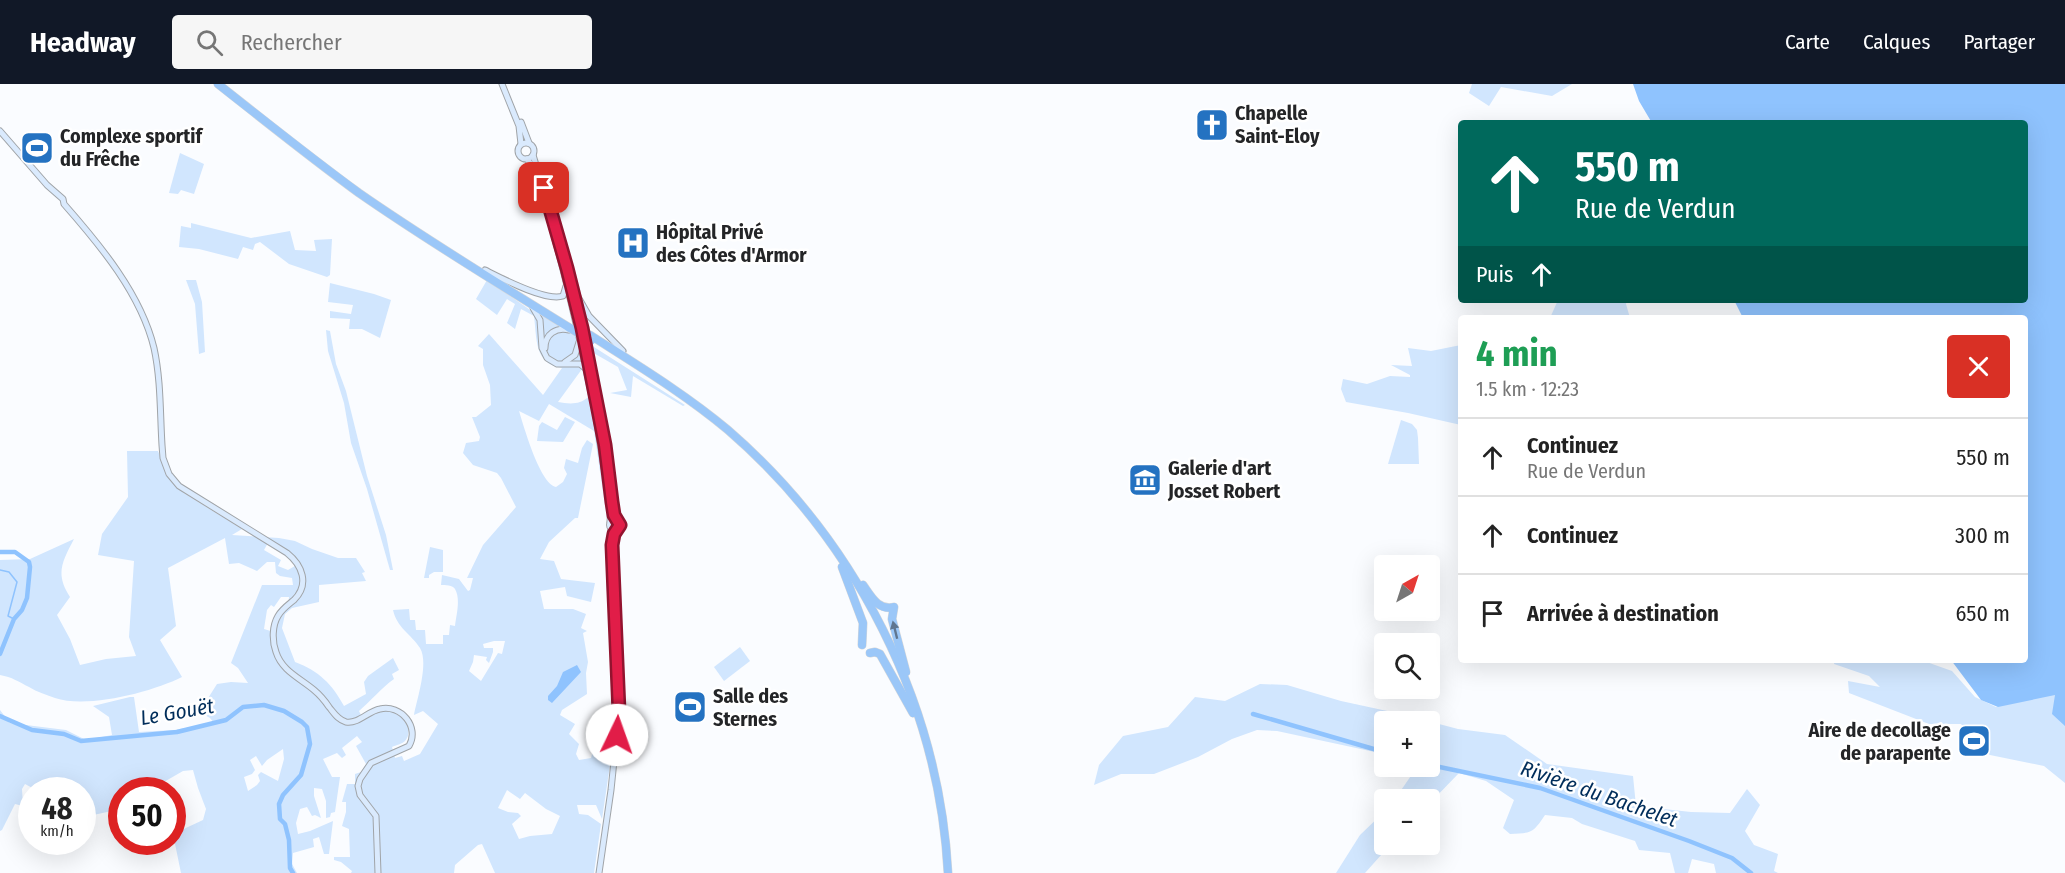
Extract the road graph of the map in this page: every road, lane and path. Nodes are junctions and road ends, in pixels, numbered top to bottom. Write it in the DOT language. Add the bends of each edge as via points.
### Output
graph roads {
  1 [pos="218,84"];
  2 [pos="227,84"];
  3 [pos="504,84"];
  4 [pos="0,131"];
  5 [pos="529,143"];
  6 [pos="522,144"];
  7 [pos="530,157"];
  8 [pos="567,268"];
  9 [pos="484,270"];
  10 [pos="566,278"];
  11 [pos="528,302"];
  12 [pos="574,330"];
  13 [pos="591,338"];
  14 [pos="622,351"];
  15 [pos="635,364"];
  16 [pos="588,375"];
  17 [pos="594,404"];
  18 [pos="601,424"];
  19 [pos="614,520"];
  20 [pos="614,530"];
  21 [pos="842,563"];
  22 [pos="862,645"];
  23 [pos="870,653"];
  24 [pos="910,694"];
  25 [pos="913,713"];
  26 [pos="378,873"];
  27 [pos="598,873"];
  28 [pos="946,873"];
  1 -- 11 [label="highway" via="357,191"];
  2 -- 9 [label="highway" via="348,179"];
  3 -- 5 [label="main road"];
  3 -- 6 [label="main road"];
  4 -- 26 [label="main road" via="101,247 146,323 156,362 162,452 169,474 186,491 287,553 299,565 303,581 300,592 274,624 279,659 344,721 386,708 405,716 410,723 409,746 371,763 358,786 376,816"];
  5 -- 6 [label="main road"];
  5 -- 7 [label="main road" via="534,148"];
  6 -- 7 [label="main road" via="519,153"];
  7 -- 8 [label="main road"];
  7 -- 10 [label="main road"];
  8 -- 14 [label="main road" via="585,310"];
  8 -- 18 [label="main road"];
  9 -- 10 [label="main road" via="521,288 556,298 564,294"];
  9 -- 12 [label="highway"];
  10 -- 12 [label="main road"];
  11 -- 12 [label="highway"];
  11 -- 16 [label="main road" via="540,320 548,358 558,364 580,363"];
  12 -- 12 [label="main road" via="577,352 571,360 560,362 550,358 545,346 549,335 558,330"];
  12 -- 13 [label="highway, bridge"];
  12 -- 13 [label="highway, bridge"];
  12 -- 16 [label="main road"];
  13 -- 15 [label="highway"];
  13 -- 21 [label="highway" via="679,397 737,443 793,501"];
  14 -- 15 [label="highway"];
  15 -- 21 [label="highway" via="704,411 752,452 804,508"];
  16 -- 17 [label="main road"];
  17 -- 18 [label="main road"];
  17 -- 19 [label="main road"];
  18 -- 19 [label="main road"];
  19 -- 20 [label="main road" via="609,525"];
  19 -- 20 [label="main road" via="620,525"];
  20 -- 27 [label="main road" via="619,712"];
  21 -- 22 [label="highway" via="863,623"];
  21 -- 24 [label="highway" via="886,637"];
  24 -- 21 [label="highway, one-way" via="892,619 894,607 880,606"];
  21 -- 25 [label="highway" via="882,637"];
  23 -- 25 [label="highway" via="880,654"];
  24 -- 28 [label="highway" via="937,787"];
  25 -- 28 [label="highway" via="934,792"];
}
